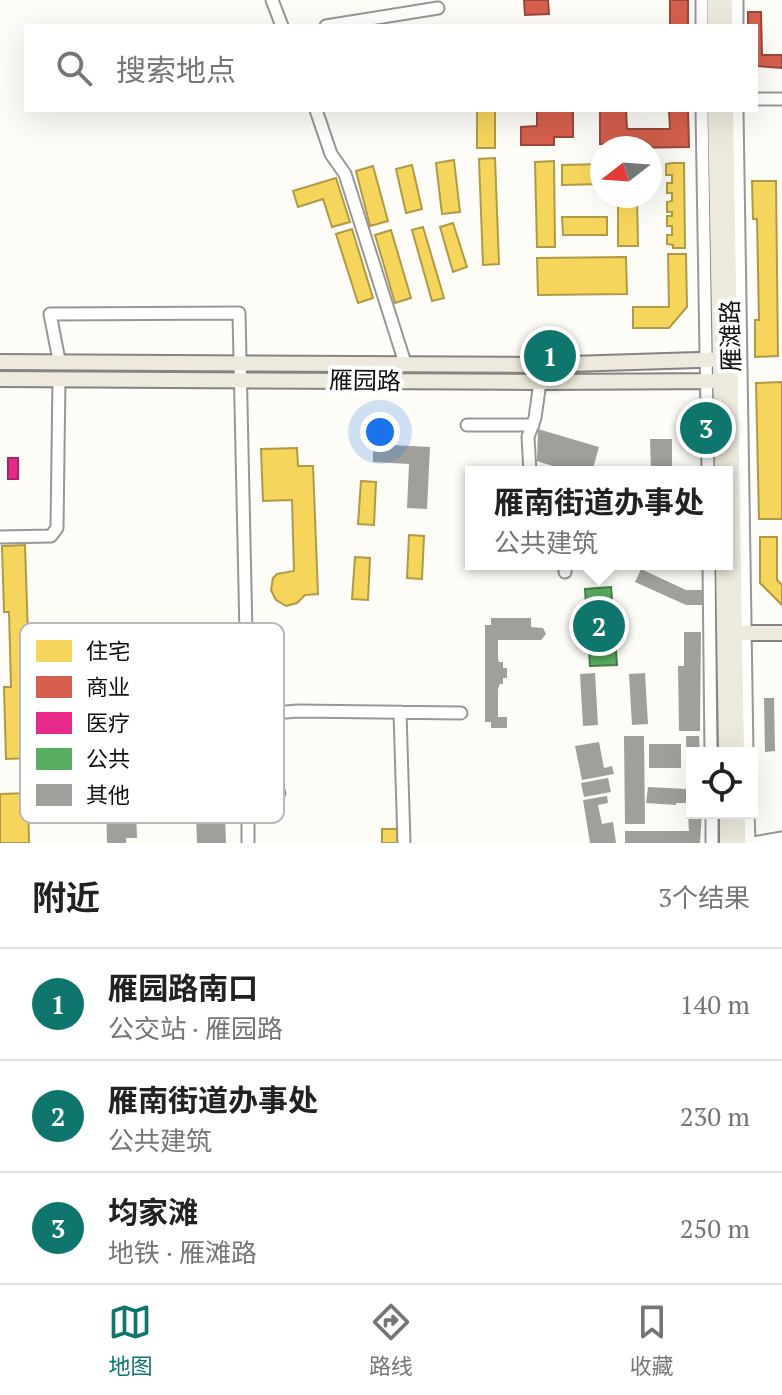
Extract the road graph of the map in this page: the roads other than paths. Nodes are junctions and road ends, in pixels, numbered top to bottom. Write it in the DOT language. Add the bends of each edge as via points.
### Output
graph roads {
  1 [pos="272,0"];
  2 [pos="702,0"];
  3 [pos="715,0"];
  4 [pos="725,0"];
  5 [pos="737,0"];
  6 [pos="438,8"];
  7 [pos="281,24"];
  8 [pos="338,24"];
  9 [pos="702,24"];
  10 [pos="715,24"];
  11 [pos="725,24"];
  12 [pos="737,24"];
  13 [pos="758,99"];
  14 [pos="782,99"];
  15 [pos="317,112"];
  16 [pos="702,112"];
  17 [pos="715,112"];
  18 [pos="726,112"];
  19 [pos="737,112"];
  20 [pos="719,358"];
  21 [pos="59,360"];
  22 [pos="0,362"];
  23 [pos="240,363"];
  24 [pos="405,363"];
  25 [pos="59,378"];
  26 [pos="0,379"];
  27 [pos="241,380"];
  28 [pos="540,382"];
  29 [pos="726,382"];
  30 [pos="467,425"];
  31 [pos="533,425"];
  32 [pos="530,466"];
  33 [pos="709,466"];
  34 [pos="722,466"];
  35 [pos="727,466"];
  36 [pos="0,537"];
  37 [pos="711,570"];
  38 [pos="724,570"];
  39 [pos="728,570"];
  40 [pos="246,623"];
  41 [pos="782,633"];
  42 [pos="729,634"];
  43 [pos="400,712"];
  44 [pos="284,713"];
  45 [pos="461,713"];
  46 [pos="712,747"];
  47 [pos="726,747"];
  48 [pos="737,747"];
  49 [pos="746,747"];
  50 [pos="712,819"];
  51 [pos="727,819"];
  52 [pos="738,819"];
  53 [pos="749,819"];
  54 [pos="782,838"];
  55 [pos="404,843"];
  56 [pos="712,843"];
  57 [pos="727,843"];
  58 [pos="738,843"];
  59 [pos="751,843"];
  1 -- 7 [label="street"];
  2 -- 9 [label="street"];
  3 -- 10 [label="main road"];
  4 -- 11 [label="main road"];
  5 -- 12 [label="street"];
  6 -- 8 [label="street"];
  13 -- 14 [label="street"];
  15 -- 24 [label="street" via="331,154 345,174"];
  16 -- 20 [label="street, 雁滩路"];
  17 -- 20 [label="main road, 雁滩路"];
  18 -- 20 [label="main road, 雁滩路"];
  19 -- 29 [label="street, 雁滩路"];
  20 -- 24 [label="main road, 雁园路" via="538,365"];
  20 -- 29 [label="main road, 雁滩路"];
  20 -- 29 [label="street, 雁滩路"];
  21 -- 22 [label="main road, 雁园路"];
  21 -- 23 [label="main road, 雁园路"];
  21 -- 23 [label="street" via="50,314 239,313"];
  21 -- 25 [label="main road"];
  23 -- 24 [label="main road, 雁园路"];
  23 -- 27 [label="street"];
  25 -- 26 [label="main road, 雁园路"];
  25 -- 27 [label="main road, 雁园路"];
  25 -- 36 [label="street" via="57,528 51,536"];
  27 -- 28 [label="main road, 雁园路"];
  27 -- 40 [label="street"];
  28 -- 29 [label="main road, 雁园路"];
  28 -- 31 [label="street"];
  29 -- 33 [label="street, 雁滩路"];
  29 -- 34 [label="main road, 雁滩路"];
  29 -- 35 [label="main road, 雁滩路"];
  30 -- 31 [label="street"];
  31 -- 32 [label="street" via="528,437"];
  37 -- 42 [label="street, 雁滩路"];
  38 -- 42 [label="main road, 雁滩路"];
  39 -- 42 [label="main road, 雁滩路"];
  41 -- 42 [label="main road"];
  42 -- 46 [label="street, 雁滩路"];
  42 -- 47 [label="main road, 雁滩路"];
  42 -- 48 [label="main road, 雁滩路"];
  42 -- 49 [label="street, 雁滩路"];
  43 -- 44 [label="street"];
  43 -- 45 [label="street"];
  43 -- 55 [label="street"];
  50 -- 56 [label="street"];
  51 -- 57 [label="main road"];
  52 -- 58 [label="main road"];
  53 -- 59 [label="street"];
  54 -- 59 [label="street"];
}
